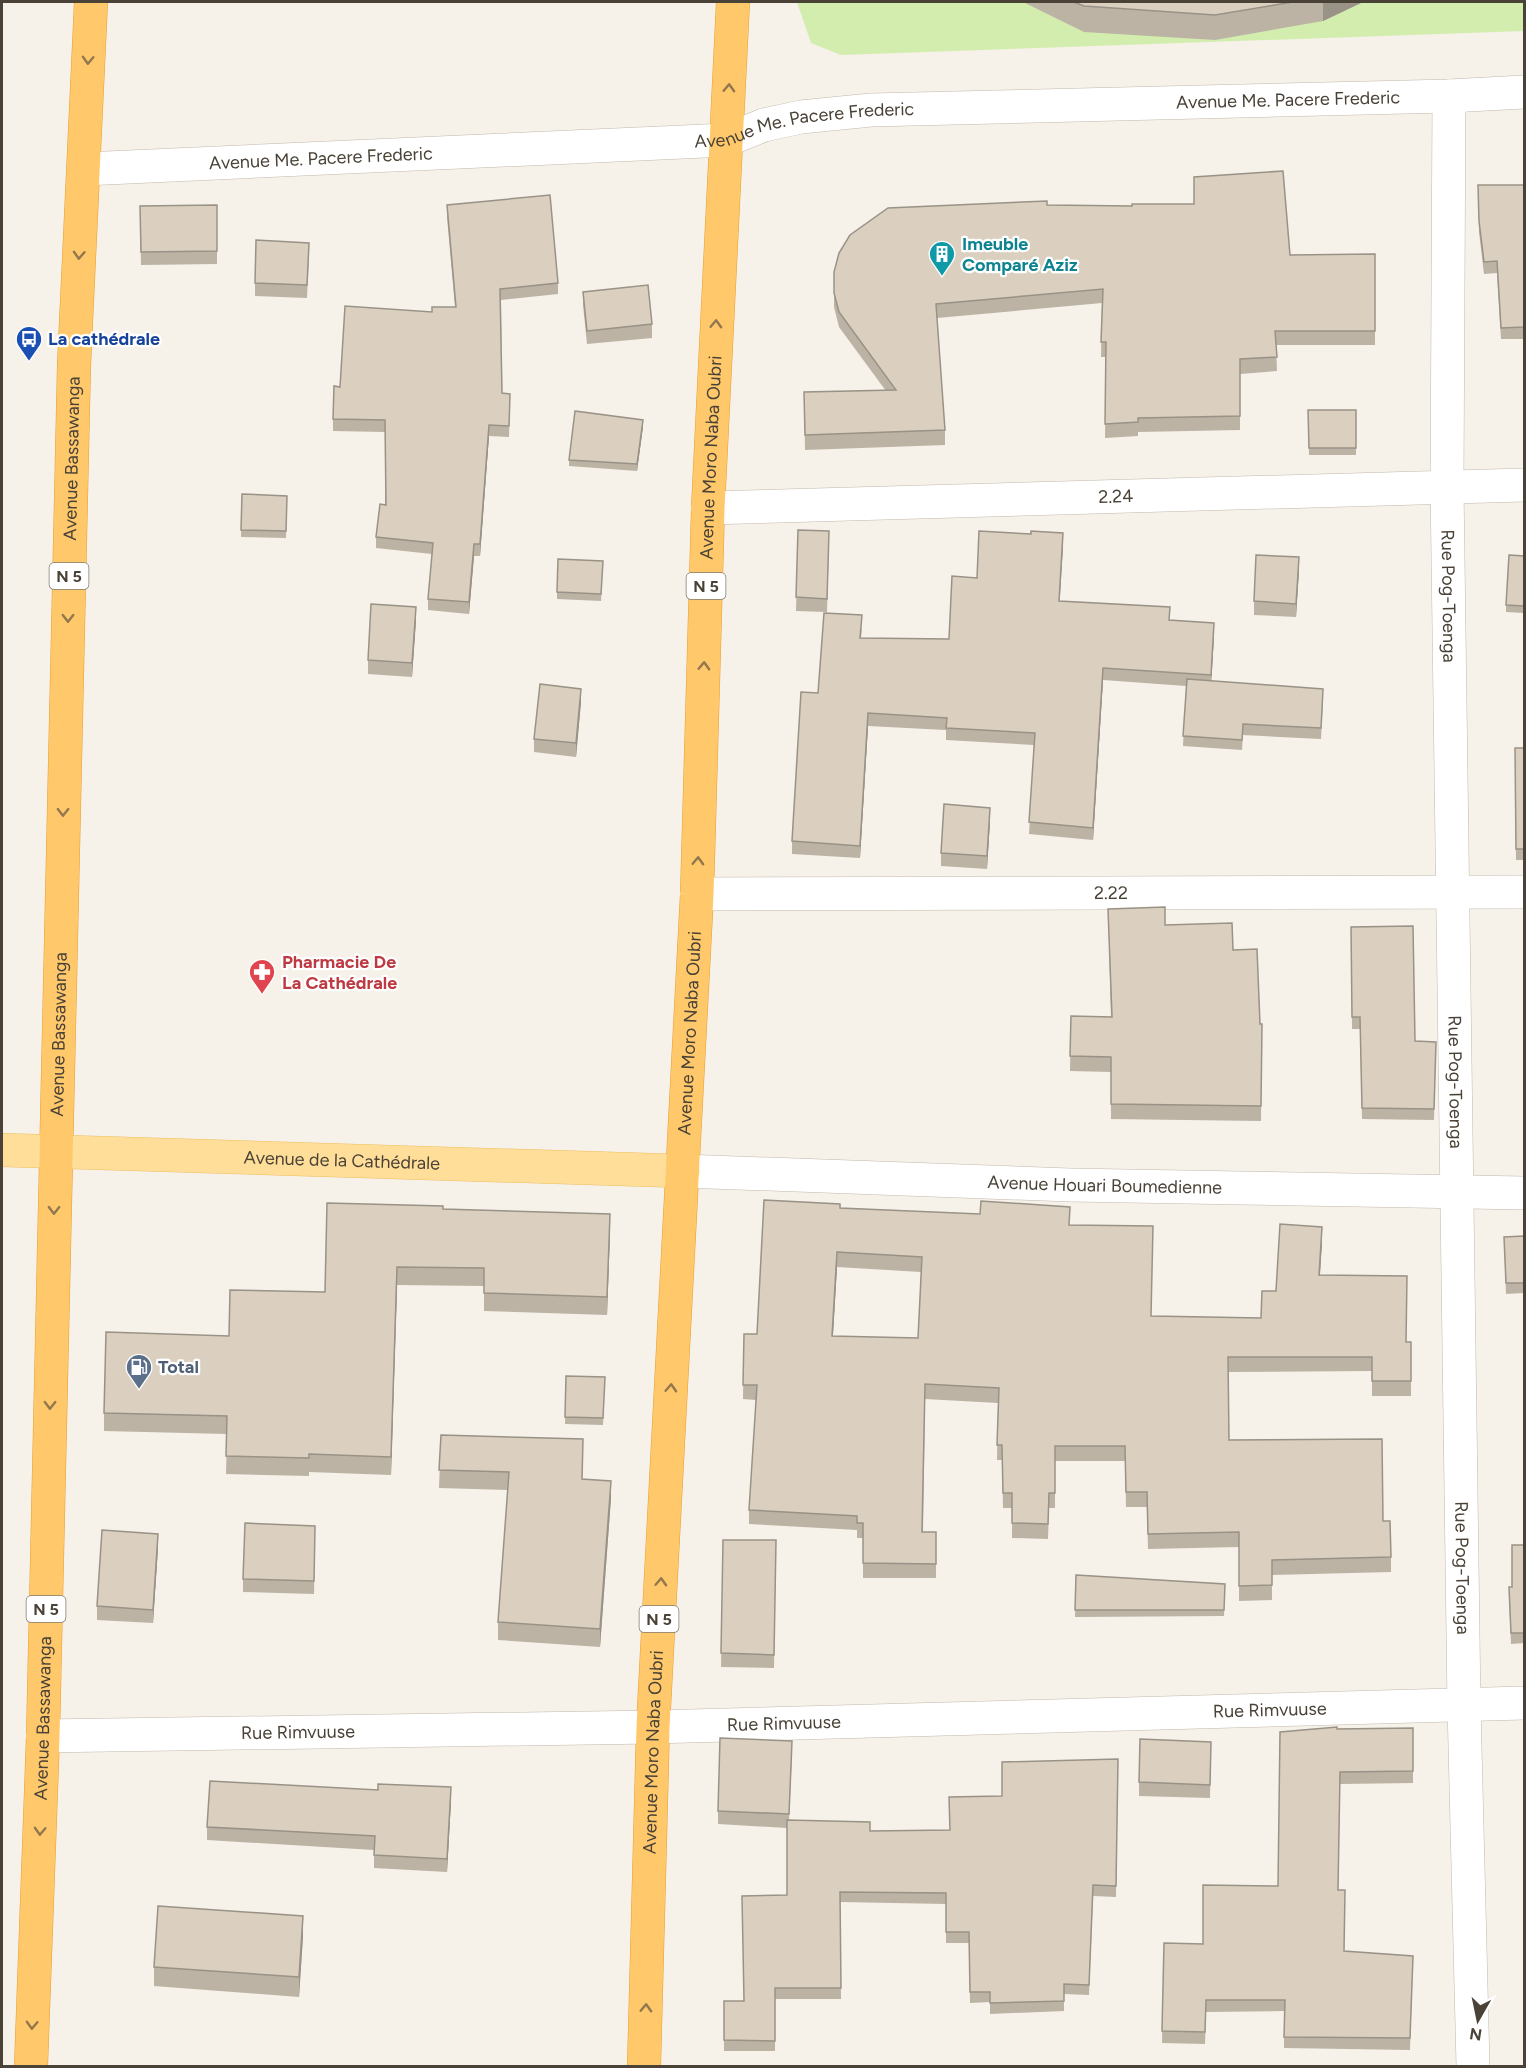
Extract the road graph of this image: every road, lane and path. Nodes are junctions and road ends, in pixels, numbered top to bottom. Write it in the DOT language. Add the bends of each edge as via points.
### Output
graph roads {
  1 [pos="91,2"];
  2 [pos="733,2"];
  3 [pos="1521,89"];
  4 [pos="1449,96"];
  5 [pos="727,140"];
  6 [pos="84,169"];
  7 [pos="1524,485"];
  8 [pos="1447,486"];
  9 [pos="708,507"];
  10 [pos="1524,892"];
  11 [pos="1452,893"];
  12 [pos="698,894"];
  13 [pos="2,1150"];
  14 [pos="56,1151"];
  15 [pos="683,1171"];
  16 [pos="1456,1191"];
  17 [pos="1524,1193"];
  18 [pos="1524,1703"];
  19 [pos="1464,1706"];
  20 [pos="653,1727"];
  21 [pos="43,1736"];
  22 [pos="31,2067"];
  23 [pos="644,2067"];
  24 [pos="1473,2067"];
  1 -- 6 [label="highway, Avenue Bassawanga / N 5, one-way"];
  5 -- 2 [label="highway, Avenue Moro Naba Oubri / N 5, one-way"];
  3 -- 4 [label="street, Avenue Me. Pacere Frederic"];
  4 -- 5 [label="street, Avenue Me. Pacere Frederic" via="871,110 792,119"];
  4 -- 8 [label="street, Rue Pog-Toenga"];
  5 -- 6 [label="street, Avenue Me. Pacere Frederic"];
  9 -- 5 [label="highway, Avenue Moro Naba Oubri / N 5, one-way"];
  6 -- 14 [label="highway, Avenue Bassawanga / N 5, one-way" via="74,364"];
  7 -- 8 [label="street, 2.24"];
  8 -- 9 [label="street, 2.24"];
  8 -- 11 [label="street, Rue Pog-Toenga"];
  12 -- 9 [label="highway, Avenue Moro Naba Oubri / N 5, one-way"];
  10 -- 11 [label="street, 2.22"];
  11 -- 12 [label="street, 2.22"];
  11 -- 16 [label="street, Rue Pog-Toenga"];
  12 -- 15 [label="highway, Avenue Moro Naba Oubri / N 5"];
  13 -- 14 [label="main road, Avenue de la Cathédrale"];
  14 -- 15 [label="main road, Avenue de la Cathédrale"];
  14 -- 21 [label="highway, Avenue Bassawanga / N 5, one-way"];
  15 -- 16 [label="street, Avenue Houari Boumedienne" via="1070,1185"];
  20 -- 15 [label="highway, Avenue Moro Naba Oubri / N 5, one-way"];
  16 -- 17 [label="street, Avenue Houari Boumedienne"];
  16 -- 19 [label="street, Rue Pog-Toenga"];
  18 -- 19 [label="street, Rue Rimvuuse"];
  19 -- 20 [label="street, Rue Rimvuuse"];
  19 -- 24 [label="street, Rue Pog-Toenga"];
  20 -- 21 [label="street, Rue Rimvuuse"];
  23 -- 20 [label="highway, Avenue Moro Naba Oubri / N 5, one-way"];
  21 -- 22 [label="highway, Avenue Bassawanga / N 5, one-way"];
}
